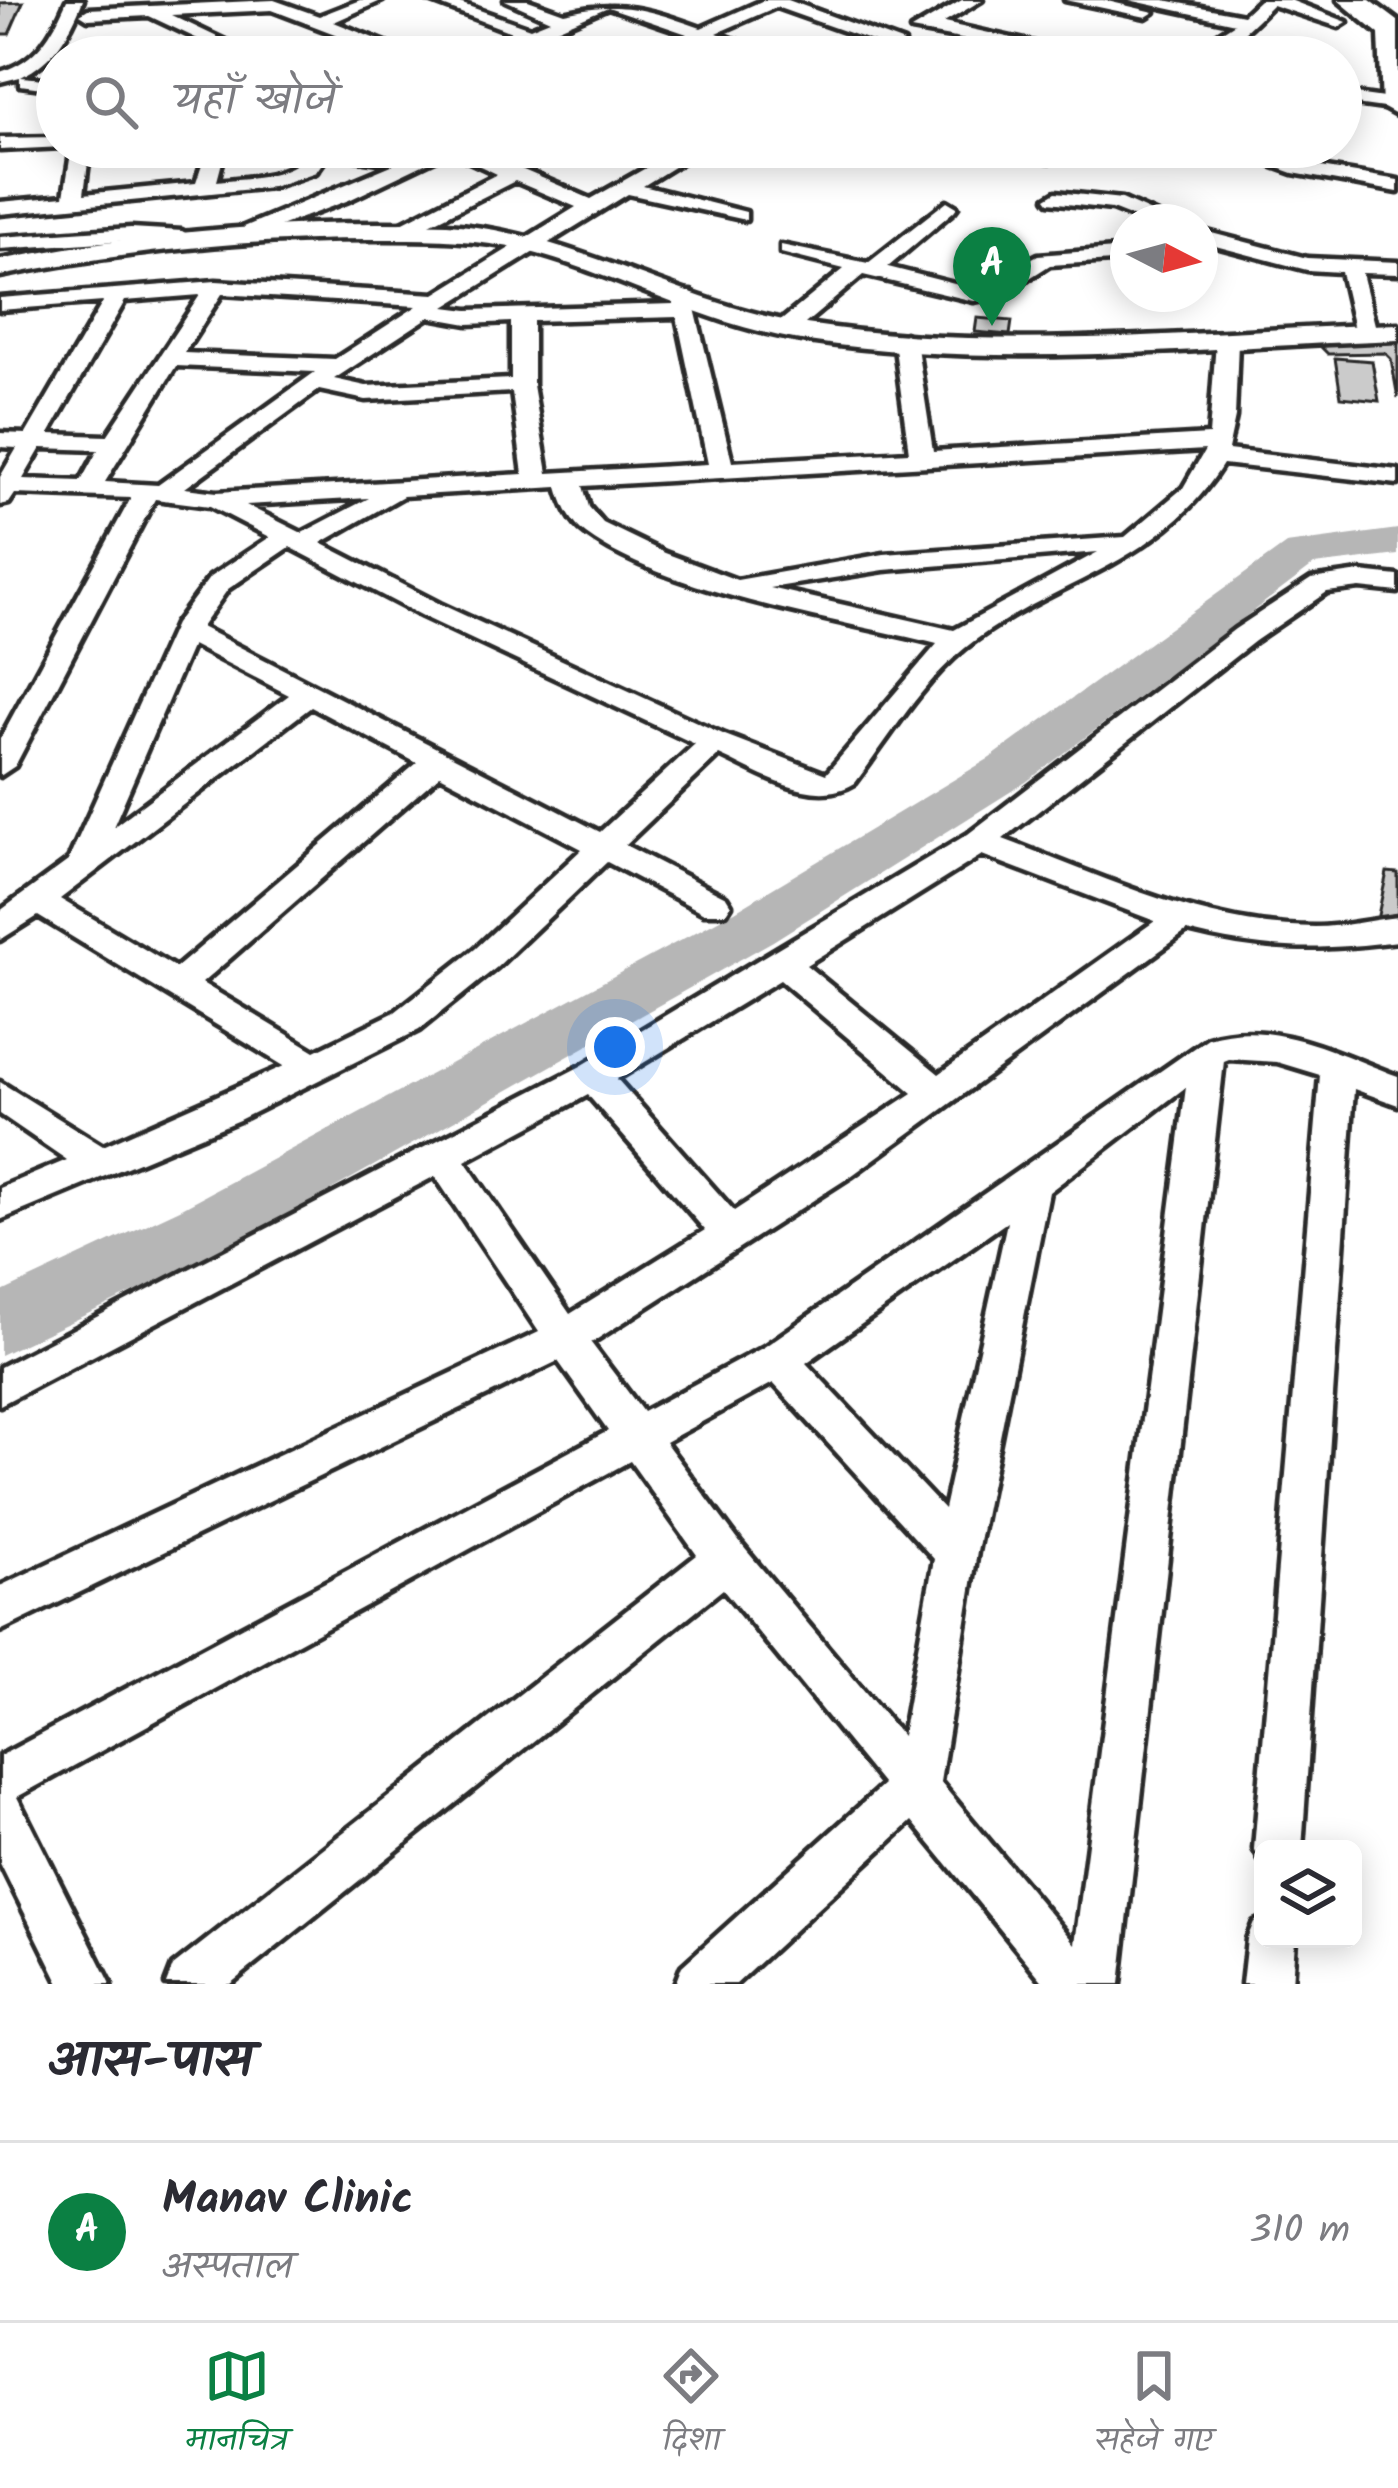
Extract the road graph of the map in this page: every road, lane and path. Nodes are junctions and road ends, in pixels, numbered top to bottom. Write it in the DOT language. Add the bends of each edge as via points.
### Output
graph roads {
  1 [pos="375,0"];
  2 [pos="435,0"];
  3 [pos="514,0"];
  4 [pos="607,0"];
  5 [pos="775,0"];
  6 [pos="943,0"];
  7 [pos="1073,0"];
  8 [pos="1271,0"];
  9 [pos="1366,0"];
  10 [pos="280,3"];
  11 [pos="968,3"];
  12 [pos="86,5"];
  13 [pos="1106,6"];
  14 [pos="1142,6"];
  15 [pos="671,8"];
  16 [pos="150,11"];
  17 [pos="1345,11"];
  18 [pos="652,17"];
  19 [pos="564,19"];
  20 [pos="1398,20"];
  21 [pos="1250,21"];
  22 [pos="322,22"];
  23 [pos="1094,22"];
  24 [pos="928,25"];
  25 [pos="197,33"];
  26 [pos="531,34"];
  27 [pos="703,34"];
  28 [pos="60,36"];
  29 [pos="70,36"];
  30 [pos="204,36"];
  31 [pos="358,36"];
  32 [pos="536,36"];
  33 [pos="698,36"];
  34 [pos="709,36"];
  35 [pos="873,36"];
  36 [pos="909,36"];
  37 [pos="948,36"];
  38 [pos="1232,36"];
  39 [pos="36,63"];
  40 [pos="36,74"];
  41 [pos="26,81"];
  42 [pos="0,82"];
  43 [pos="36,82"];
  44 [pos="1362,101"];
  45 [pos="1398,106"];
  46 [pos="36,143"];
  47 [pos="0,144"];
  48 [pos="78,168"];
  49 [pos="211,168"];
  50 [pos="309,168"];
  51 [pos="404,168"];
  52 [pos="499,168"];
  53 [pos="516,168"];
  54 [pos="647,168"];
  55 [pos="1297,168"];
  56 [pos="508,172"];
  57 [pos="1398,185"];
  58 [pos="624,187"];
  59 [pos="204,190"];
  60 [pos="1056,198"];
  61 [pos="73,202"];
  62 [pos="1118,204"];
  63 [pos="588,206"];
  64 [pos="947,207"];
  65 [pos="0,208"];
  66 [pos="740,216"];
  67 [pos="401,231"];
  68 [pos="182,237"];
  69 [pos="1218,241"];
  70 [pos="0,243"];
  71 [pos="528,243"];
  72 [pos="788,249"];
  73 [pos="1110,255"];
  74 [pos="247,259"];
  75 [pos="0,268"];
  76 [pos="1398,268"];
  77 [pos="864,269"];
  78 [pos="1351,269"];
  79 [pos="119,293"];
  80 [pos="0,304"];
  81 [pos="683,304"];
  82 [pos="434,306"];
  83 [pos="522,316"];
  84 [pos="785,329"];
  85 [pos="1366,332"];
  86 [pos="1398,332"];
  87 [pos="905,341"];
  88 [pos="1227,342"];
  89 [pos="172,358"];
  90 [pos="339,366"];
  91 [pos="315,382"];
  92 [pos="522,385"];
  93 [pos="0,440"];
  94 [pos="32,441"];
  95 [pos="114,443"];
  96 [pos="1216,449"];
  97 [pos="922,460"];
  98 [pos="722,472"];
  99 [pos="1398,477"];
  100 [pos="568,482"];
  101 [pos="537,483"];
  102 [pos="91,488"];
  103 [pos="2,490"];
  104 [pos="403,490"];
  105 [pos="156,492"];
  106 [pos="216,499"];
  107 [pos="296,539"];
  108 [pos="1132,542"];
  109 [pos="1398,584"];
  110 [pos="729,586"];
  111 [pos="185,630"];
  112 [pos="958,640"];
  113 [pos="308,695"];
  114 [pos="715,742"];
  115 [pos="438,761"];
  116 [pos="0,766"];
  117 [pos="980,842"];
  118 [pos="605,846"];
  119 [pos="81,865"];
  120 [pos="36,900"];
  121 [pos="715,905"];
  122 [pos="1184,916"];
  123 [pos="0,928"];
  124 [pos="1398,929"];
  125 [pos="780,962"];
  126 [pos="178,985"];
  127 [pos="1208,1052"];
  128 [pos="316,1068"];
  129 [pos="1338,1070"];
  130 [pos="593,1076"];
  131 [pos="1398,1091"];
  132 [pos="936,1092"];
  133 [pos="0,1096"];
  134 [pos="441,1155"];
  135 [pos="100,1163"];
  136 [pos="1033,1184"];
  137 [pos="0,1204"];
  138 [pos="733,1236"];
  139 [pos="565,1339"];
  140 [pos="778,1360"];
  141 [pos="0,1387"];
  142 [pos="635,1436"];
  143 [pos="956,1552"];
  144 [pos="726,1558"];
  145 [pos="0,1609"];
  146 [pos="0,1781"];
  147 [pos="916,1786"];
  148 [pos="0,1813"];
  149 [pos="1279,1840"];
  150 [pos="1270,1948"];
  151 [pos="86,1984"];
  152 [pos="191,1984"];
  153 [pos="700,1984"];
  154 [pos="1076,1984"];
  155 [pos="1095,1984"];
  156 [pos="1268,1984"];
  1 -- 22 [label="street"];
  2 -- 26 [label="street"];
  3 -- 19 [label="street"];
  4 -- 18 [label="street"];
  4 -- 19 [label="street"];
  5 -- 27 [label="street"];
  5 -- 35 [label="street"];
  6 -- 11 [label="street"];
  7 -- 13 [label="street"];
  8 -- 17 [label="street"];
  8 -- 21 [label="street"];
  9 -- 20 [label="highway"];
  10 -- 16 [label="street"];
  10 -- 22 [label="street"];
  10 -- 25 [label="street"];
  11 -- 24 [label="street"];
  12 -- 16 [label="street"];
  12 -- 28 [label="street"];
  12 -- 29 [label="street"];
  13 -- 14 [label="street"];
  13 -- 23 [label="street"];
  14 -- 21 [label="street"];
  15 -- 18 [label="street"];
  16 -- 25 [label="street"];
  17 -- 45 [label="highway" via="1393,31"];
  18 -- 27 [label="street"];
  19 -- 26 [label="street"];
  21 -- 38 [label="street"];
  22 -- 31 [label="street"];
  24 -- 36 [label="street"];
  24 -- 37 [label="street"];
  25 -- 30 [label="street"];
  26 -- 32 [label="street"];
  27 -- 33 [label="street"];
  27 -- 34 [label="street"];
  39 -- 42 [label="street"];
  40 -- 41 [label="street"];
  41 -- 42 [label="street"];
  41 -- 43 [label="street"];
  44 -- 45 [label="street"];
  46 -- 47 [label="street"];
  48 -- 61 [label="street"];
  49 -- 59 [label="street"];
  50 -- 59 [label="street"];
  51 -- 74 [label="street"];
  52 -- 56 [label="street"];
  53 -- 56 [label="street"];
  54 -- 58 [label="street"];
  55 -- 57 [label="street"];
  56 -- 63 [label="street"];
  56 -- 67 [label="street"];
  58 -- 63 [label="street"];
  58 -- 66 [label="street"];
  59 -- 61 [label="street"];
  60 -- 62 [label="street"];
  61 -- 65 [label="street"];
  63 -- 71 [label="street"];
  64 -- 77 [label="street"];
  67 -- 71 [label="street"];
  67 -- 74 [label="street"];
  68 -- 70 [label="street"];
  68 -- 74 [label="street"];
  68 -- 75 [label="street"];
  69 -- 78 [label="street"];
  71 -- 81 [label="street"];
  71 -- 82 [label="street"];
  72 -- 77 [label="street"];
  73 -- 77 [label="street" via="1045,260 974,295"];
  74 -- 79 [label="street"];
  74 -- 82 [label="street"];
  74 -- 89 [label="street"];
  76 -- 78 [label="street"];
  77 -- 84 [label="street"];
  78 -- 85 [label="street"];
  79 -- 80 [label="street"];
  79 -- 94 [label="street"];
  81 -- 83 [label="street"];
  81 -- 84 [label="street"];
  81 -- 98 [label="street"];
  82 -- 83 [label="street" via="458,317"];
  82 -- 90 [label="street"];
  83 -- 92 [label="street"];
  84 -- 87 [label="street"];
  85 -- 86 [label="street"];
  85 -- 88 [label="street"];
  87 -- 88 [label="street"];
  87 -- 97 [label="street"];
  88 -- 96 [label="street"];
  89 -- 90 [label="street"];
  89 -- 95 [label="street"];
  90 -- 91 [label="street"];
  91 -- 92 [label="street" via="366,392"];
  91 -- 105 [label="street"];
  92 -- 101 [label="street"];
  93 -- 94 [label="street"];
  94 -- 95 [label="street"];
  94 -- 103 [label="street"];
  95 -- 102 [label="street"];
  96 -- 97 [label="street"];
  96 -- 99 [label="street"];
  96 -- 108 [label="street" via="1177,508"];
  97 -- 98 [label="street"];
  98 -- 100 [label="street"];
  100 -- 101 [label="street"];
  100 -- 110 [label="street" via="594,528"];
  101 -- 104 [label="street"];
  102 -- 103 [label="street"];
  102 -- 105 [label="street"];
  104 -- 106 [label="street"];
  104 -- 107 [label="street"];
  105 -- 106 [label="street"];
  105 -- 116 [label="street"];
  106 -- 107 [label="street"];
  107 -- 111 [label="street" via="219,583"];
  107 -- 114 [label="street"];
  108 -- 110 [label="street" via="884,562"];
  108 -- 112 [label="street"];
  109 -- 117 [label="street" via="1320,585"];
  110 -- 112 [label="street"];
  111 -- 113 [label="street"];
  111 -- 119 [label="street"];
  112 -- 114 [label="street" via="836,782 804,780"];
  113 -- 115 [label="street"];
  113 -- 119 [label="street"];
  114 -- 118 [label="street"];
  115 -- 118 [label="street"];
  115 -- 126 [label="street"];
  117 -- 122 [label="street"];
  117 -- 125 [label="street"];
  118 -- 121 [label="street"];
  118 -- 128 [label="street" via="452,989"];
  119 -- 120 [label="street"];
  120 -- 123 [label="street"];
  120 -- 126 [label="street"];
  122 -- 124 [label="street" via="1291,938"];
  122 -- 132 [label="street"];
  125 -- 130 [label="street"];
  125 -- 132 [label="street"];
  126 -- 128 [label="street"];
  127 -- 129 [label="street" via="1244,1041"];
  127 -- 136 [label="street"];
  127 -- 155 [label="street"];
  128 -- 135 [label="street"];
  129 -- 131 [label="street"];
  129 -- 149 [label="street"];
  130 -- 134 [label="street"];
  130 -- 138 [label="street"];
  132 -- 138 [label="street"];
  133 -- 135 [label="street"];
  134 -- 139 [label="street"];
  134 -- 141 [label="street"];
  135 -- 137 [label="street"];
  136 -- 140 [label="street"];
  136 -- 143 [label="street"];
  138 -- 139 [label="street"];
  139 -- 142 [label="street"];
  139 -- 145 [label="street"];
  140 -- 142 [label="street"];
  140 -- 143 [label="street"];
  142 -- 144 [label="street"];
  142 -- 146 [label="street"];
  143 -- 147 [label="street"];
  144 -- 147 [label="street"];
  144 -- 152 [label="street"];
  147 -- 153 [label="street"];
  147 -- 154 [label="street"];
  148 -- 151 [label="street"];
  150 -- 156 [label="street"];
}
